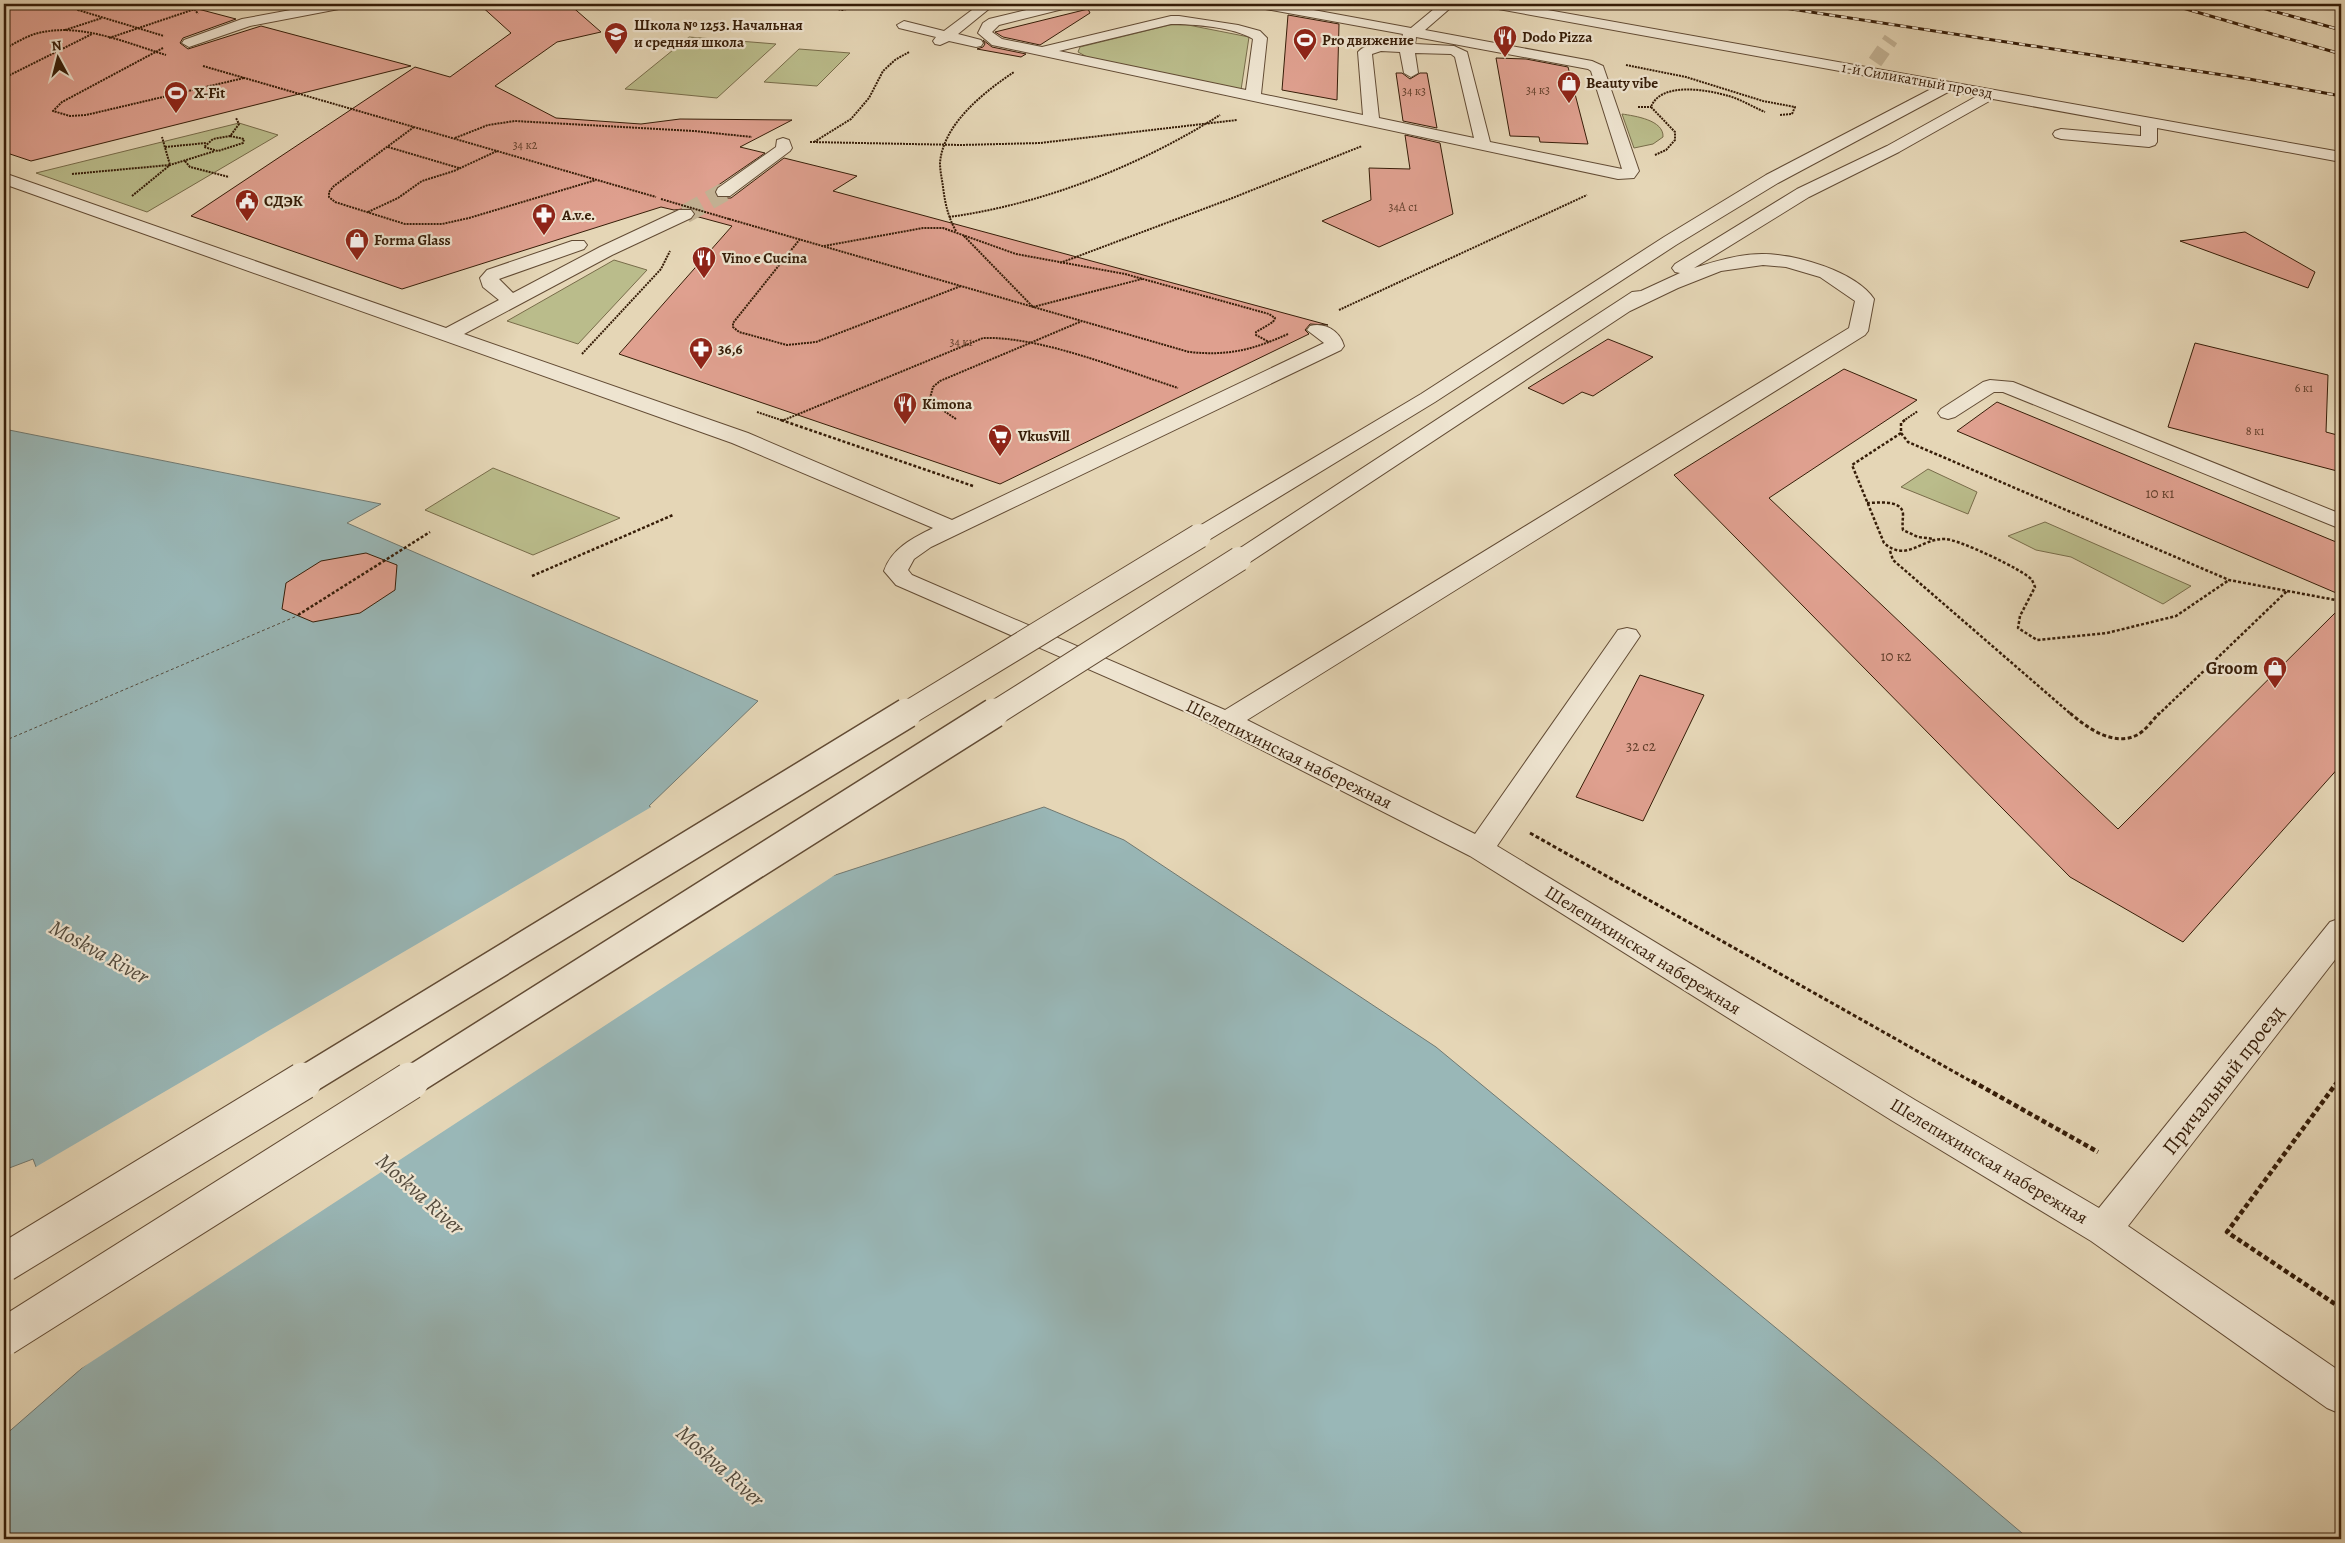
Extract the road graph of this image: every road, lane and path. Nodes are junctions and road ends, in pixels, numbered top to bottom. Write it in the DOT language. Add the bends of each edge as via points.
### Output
graph roads {
  1 [pos="9,4"];
  2 [pos="85,4"];
  3 [pos="344,4"];
  4 [pos="812,4"];
  5 [pos="838,4"];
  6 [pos="854,4"];
  7 [pos="988,4"];
  8 [pos="1066,4"];
  9 [pos="1260,4"];
  10 [pos="1448,4"];
  11 [pos="1493,4"];
  12 [pos="4,5"];
  13 [pos="851,8"];
  14 [pos="195,9"];
  15 [pos="103,18"];
  16 [pos="904,25"];
  17 [pos="138,28"];
  18 [pos="63,31"];
  19 [pos="1412,33"];
  20 [pos="93,34"];
  21 [pos="166,36"];
  22 [pos="942,37"];
  23 [pos="108,38"];
  24 [pos="189,43"];
  25 [pos="976,43"];
  26 [pos="1407,48"];
  27 [pos="4,49"];
  28 [pos="155,51"];
  29 [pos="1045,52"];
  30 [pos="173,57"];
  31 [pos="200,64"];
  32 [pos="1412,73"];
  33 [pos="4,78"];
  34 [pos="245,78"];
  35 [pos="1948,86"];
  36 [pos="1991,94"];
  37 [pos="1248,95"];
  38 [pos="1765,112"];
  39 [pos="236,118"];
  40 [pos="1240,120"];
  41 [pos="1378,123"];
  42 [pos="2149,123"];
  43 [pos="1207,124"];
  44 [pos="415,127"];
  45 [pos="2061,134"];
  46 [pos="230,136"];
  47 [pos="162,137"];
  48 [pos="454,138"];
  49 [pos="760,138"];
  50 [pos="815,142"];
  51 [pos="206,143"];
  52 [pos="784,144"];
  53 [pos="945,145"];
  54 [pos="1484,145"];
  55 [pos="808,146"];
  56 [pos="165,147"];
  57 [pos="388,147"];
  58 [pos="215,151"];
  59 [pos="498,151"];
  60 [pos="2341,157"];
  61 [pos="185,161"];
  62 [pos="170,164"];
  63 [pos="1623,167"];
  64 [pos="460,168"];
  65 [pos="68,174"];
  66 [pos="229,177"];
  67 [pos="4,178"];
  68 [pos="597,180"];
  69 [pos="1597,190"];
  70 [pos="724,192"];
  71 [pos="128,199"];
  72 [pos="368,212"];
  73 [pos="680,216"];
  74 [pos="949,217"];
  75 [pos="956,231"];
  76 [pos="962,234"];
  77 [pos="800,239"];
  78 [pos="578,245"];
  79 [pos="824,246"];
  80 [pos="1059,263"];
  81 [pos="1143,279"];
  82 [pos="961,286"];
  83 [pos="511,301"];
  84 [pos="1624,306"];
  85 [pos="1034,307"];
  86 [pos="1331,314"];
  87 [pos="1083,321"];
  88 [pos="1306,330"];
  89 [pos="447,334"];
  90 [pos="1269,342"];
  91 [pos="1030,343"];
  92 [pos="1250,363"];
  93 [pos="1273,375"];
  94 [pos="563,376"];
  95 [pos="1178,388"];
  96 [pos="1920,409"];
  97 [pos="1948,413"];
  98 [pos="956,419"];
  99 [pos="1900,433"];
  100 [pos="740,438"];
  101 [pos="1867,503"];
  102 [pos="673,515"];
  103 [pos="2341,522"];
  104 [pos="952,528"];
  105 [pos="430,532"];
  106 [pos="1936,539"];
  107 [pos="1890,551"];
  108 [pos="532,576"];
  109 [pos="2229,580"];
  110 [pos="2287,591"];
  111 [pos="2341,601"];
  112 [pos="298,615"];
  113 [pos="1627,636"];
  114 [pos="1226,722"];
  115 [pos="1502,818"];
  116 [pos="1480,850"];
  117 [pos="2338,942"];
  118 [pos="2341,1077"];
  119 [pos="2098,1152"];
  120 [pos="2104,1230"];
  121 [pos="4,1263"];
  122 [pos="2341,1308"];
  123 [pos="4,1337"];
  124 [pos="2341,1395"];
  1 -- 12 [label="path"];
  2 -- 15 [label="path" via="78,10"];
  3 -- 24 [label="street" via="247,22"];
  4 -- 13 [label="path" via="842,10"];
  5 -- 13 [label="path"];
  6 -- 13 [label="path"];
  7 -- 22 [label="street"];
  8 -- 29 [label="street" via="1005,18 985,29 988,37 997,42"];
  9 -- 19 [label="street"];
  10 -- 19 [label="street"];
  11 -- 35 [label="street, 1-й Силикатный проезд" via="1872,66"];
  14 -- 17 [label="path"];
  15 -- 17 [label="path"];
  15 -- 18 [label="path"];
  16 -- 22 [label="street"];
  17 -- 21 [label="path"];
  17 -- 23 [label="path"];
  18 -- 20 [label="path"];
  18 -- 27 [label="path" via="36,34"];
  19 -- 26 [label="street"];
  19 -- 63 [label="street" via="1595,67"];
  20 -- 23 [label="path"];
  20 -- 33 [label="path"];
  22 -- 25 [label="street"];
  22 -- 50 [label="path" via="894,60 851,119"];
  23 -- 28 [label="path"];
  26 -- 32 [label="street"];
  26 -- 41 [label="street" via="1380,47 1365,52"];
  26 -- 54 [label="street" via="1446,48 1460,52"];
  28 -- 30 [label="path"];
  28 -- 34 [label="path" via="62,102 53,111 70,116 86,115"];
  29 -- 37 [label="street"];
  29 -- 37 [label="street" via="1172,20 1251,33 1260,38"];
  29 -- 53 [label="path" via="1000,81 969,108"];
  31 -- 34 [label="path"];
  34 -- 44 [label="path"];
  35 -- 36 [label="street, 1-й Силикатный проезд"];
  35 -- 121 [label="street, bridge" via="1772,179 1428,398"];
  36 -- 42 [label="street, 1-й Силикатный проезд"];
  36 -- 84 [label="street" via="1892,149 1802,193"];
  37 -- 41 [label="street"];
  37 -- 43 [label="path"];
  38 -- 63 [label="path" via="1713,92 1665,93 1655,97 1650,107 1675,132 1675,140 1666,150"];
  39 -- 46 [label="path" via="239,124"];
  40 -- 43 [label="path"];
  41 -- 54 [label="street"];
  41 -- 80 [label="path" via="1385,132 1364,145"];
  42 -- 45 [label="street" via="2149,142"];
  42 -- 60 [label="street, 1-й Силикатный проезд"];
  43 -- 53 [label="path" via="1084,140"];
  43 -- 74 [label="path" via="1142,160 1094,179 984,212"];
  44 -- 48 [label="path"];
  44 -- 57 [label="path"];
  46 -- 51 [label="path"];
  46 -- 58 [label="path" via="244,139 226,150"];
  47 -- 56 [label="path"];
  48 -- 49 [label="path" via="488,125 515,121 694,130"];
  48 -- 59 [label="path"];
  50 -- 52 [label="path"];
  50 -- 53 [label="path"];
  50 -- 55 [label="path"];
  51 -- 56 [label="path"];
  51 -- 58 [label="path" via="204,147"];
  52 -- 70 [label="street" via="784,148"];
  53 -- 74 [label="path" via="940,161 944,204"];
  54 -- 63 [label="street"];
  56 -- 62 [label="path"];
  57 -- 64 [label="path"];
  57 -- 72 [label="path" via="328,192 335,202"];
  58 -- 61 [label="path"];
  59 -- 64 [label="path"];
  59 -- 68 [label="path"];
  61 -- 62 [label="path"];
  61 -- 66 [label="path" via="190,167"];
  62 -- 65 [label="path"];
  62 -- 71 [label="path"];
  63 -- 69 [label="street"];
  64 -- 72 [label="path" via="417,183 398,198"];
  67 -- 89 [label="street"];
  68 -- 72 [label="path" via="442,224 405,224"];
  68 -- 77 [label="path, bridge"];
  69 -- 86 [label="path"];
  73 -- 83 [label="street"];
  73 -- 94 [label="path" via="661,269"];
  74 -- 75 [label="path"];
  75 -- 76 [label="path"];
  75 -- 79 [label="path" via="924,228"];
  76 -- 80 [label="path" via="1016,254"];
  76 -- 85 [label="path"];
  77 -- 79 [label="path"];
  77 -- 82 [label="path" via="733,323 739,332 788,345 816,342"];
  78 -- 83 [label="street" via="494,274 490,284"];
  79 -- 82 [label="path"];
  80 -- 81 [label="path" via="1110,270"];
  81 -- 85 [label="path"];
  81 -- 90 [label="path" via="1269,314 1275,318 1273,322 1256,332"];
  82 -- 85 [label="path"];
  83 -- 89 [label="street"];
  84 -- 114 [label="street" via="1694,274 1729,262 1756,258 1799,264 1834,276 1865,300 1858,331"];
  84 -- 123 [label="street, bridge" via="1239,559"];
  85 -- 87 [label="path"];
  87 -- 90 [label="path" via="1206,354 1251,351"];
  87 -- 91 [label="path"];
  88 -- 90 [label="path"];
  88 -- 93 [label="street" via="1332,338 1334,346"];
  89 -- 94 [label="street"];
  91 -- 95 [label="path"];
  91 -- 98 [label="path" via="933,386 930,398 933,404"];
  91 -- 100 [label="path" via="998,336 983,338"];
  92 -- 93 [label="street"];
  93 -- 104 [label="street"];
  94 -- 100 [label="street"];
  96 -- 99 [label="path" via="1901,423"];
  97 -- 103 [label="street" via="1990,386 2006,386"];
  99 -- 101 [label="path" via="1852,464"];
  99 -- 109 [label="path" via="1908,442"];
  100 -- 104 [label="street"];
  101 -- 106 [label="path" via="1899,506 1901,526 1906,535"];
  101 -- 107 [label="path"];
  102 -- 108 [label="path"];
  104 -- 114 [label="street, Шелепихинская набережная" via="906,553 898,562 896,571 904,580"];
  105 -- 112 [label="path"];
  106 -- 107 [label="path" via="1899,553"];
  106 -- 109 [label="path" via="1960,542 2032,580 2035,587 2020,616 2018,628 2037,640 2107,633 2176,616"];
  107 -- 110 [label="path" via="1893,560 2080,721 2101,736 2119,740 2137,735"];
  109 -- 110 [label="path"];
  110 -- 111 [label="path"];
  113 -- 115 [label="street"];
  114 -- 116 [label="street, Шелепихинская набережная"];
  115 -- 116 [label="street"];
  115 -- 119 [label="path"];
  116 -- 120 [label="street, Шелепихинская набережная"];
  117 -- 120 [label="street, Причальный проезд"];
  118 -- 122 [label="path" via="2228,1232"];
  120 -- 124 [label="street, Шелепихинская набережная"];
}
